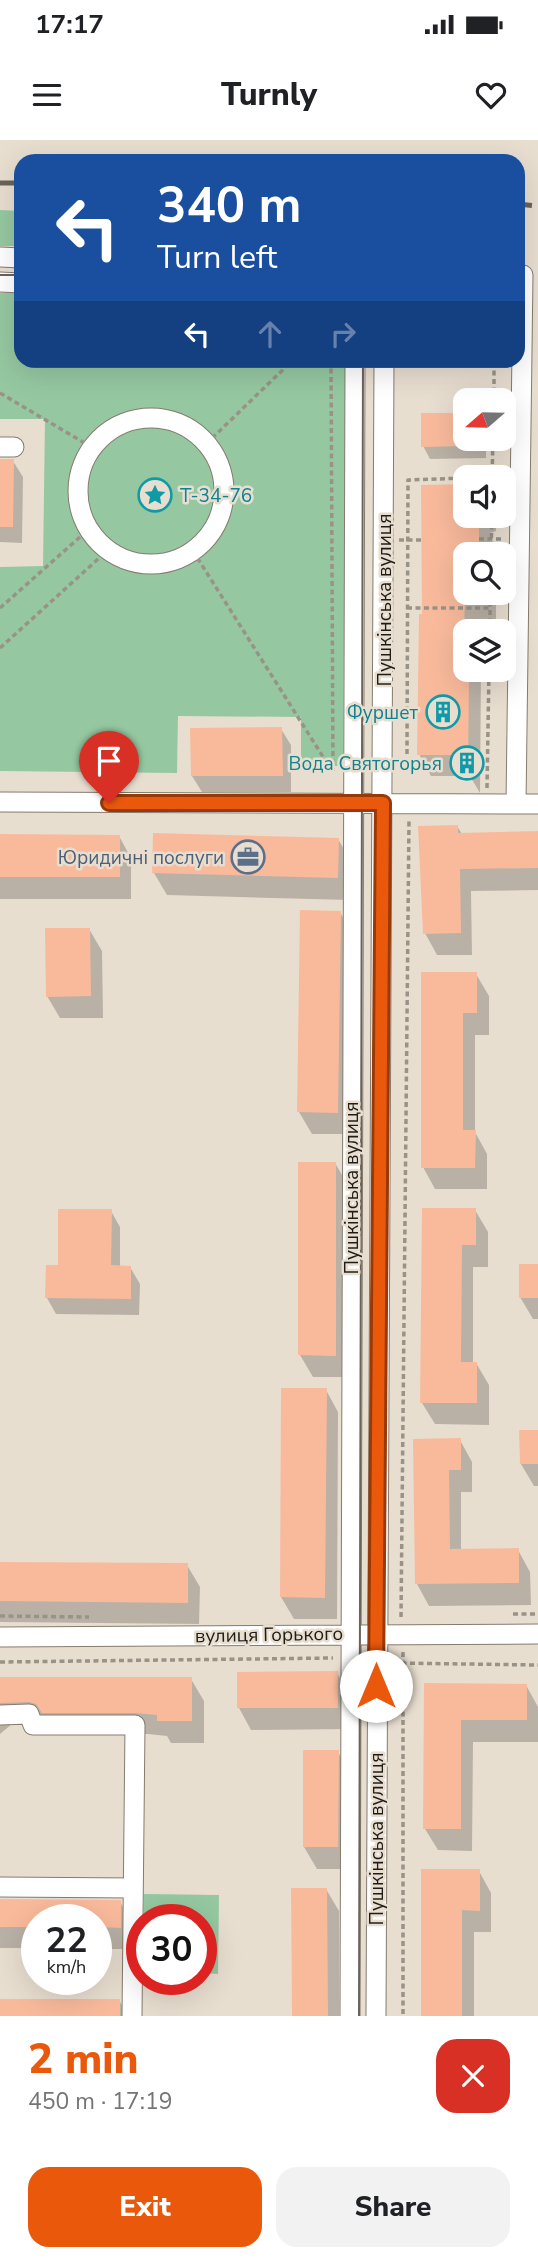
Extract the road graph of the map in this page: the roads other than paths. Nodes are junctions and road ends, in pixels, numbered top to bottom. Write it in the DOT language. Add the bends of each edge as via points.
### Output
graph roads {
  1 [pos="355,368"];
  2 [pos="384,368"];
  3 [pos="522,368"];
  4 [pos="108,550"];
  5 [pos="0,802"];
  6 [pos="383,803"];
  7 [pos="354,804"];
  8 [pos="516,804"];
  9 [pos="538,804"];
  10 [pos="349,1633"];
  11 [pos="376,1634"];
  12 [pos="538,1634"];
  13 [pos="0,1637"];
  14 [pos="0,1715"];
  15 [pos="0,1887"];
  16 [pos="133,1888"];
  17 [pos="132,2016"];
  18 [pos="350,2016"];
  19 [pos="376,2016"];
  1 -- 7 [label="street, Пушкінська вулиця"];
  2 -- 6 [label="street, Пушкінська вулиця"];
  3 -- 8 [label="street"];
  4 -- 4 [label="street" via="141,564 168,562 193,551 216,525 224,492 216,458 206,444 180,425 149,419 117,427 93,448 82,471 79,496 89,529"];
  5 -- 7 [label="street"];
  6 -- 7 [label="street"];
  6 -- 8 [label="street"];
  6 -- 11 [label="street, Пушкінська вулиця"];
  7 -- 10 [label="street, Пушкінська вулиця"];
  8 -- 9 [label="street"];
  10 -- 11 [label="street, вулиця Горького"];
  10 -- 13 [label="street, вулиця Горького"];
  10 -- 18 [label="street, Пушкінська вулиця"];
  11 -- 12 [label="street, вулиця Горького"];
  11 -- 19 [label="street, Пушкінська вулиця"];
  14 -- 16 [label="street" via="29,1714 33,1725 135,1725"];
  15 -- 16 [label="street"];
  16 -- 17 [label="street"];
}
